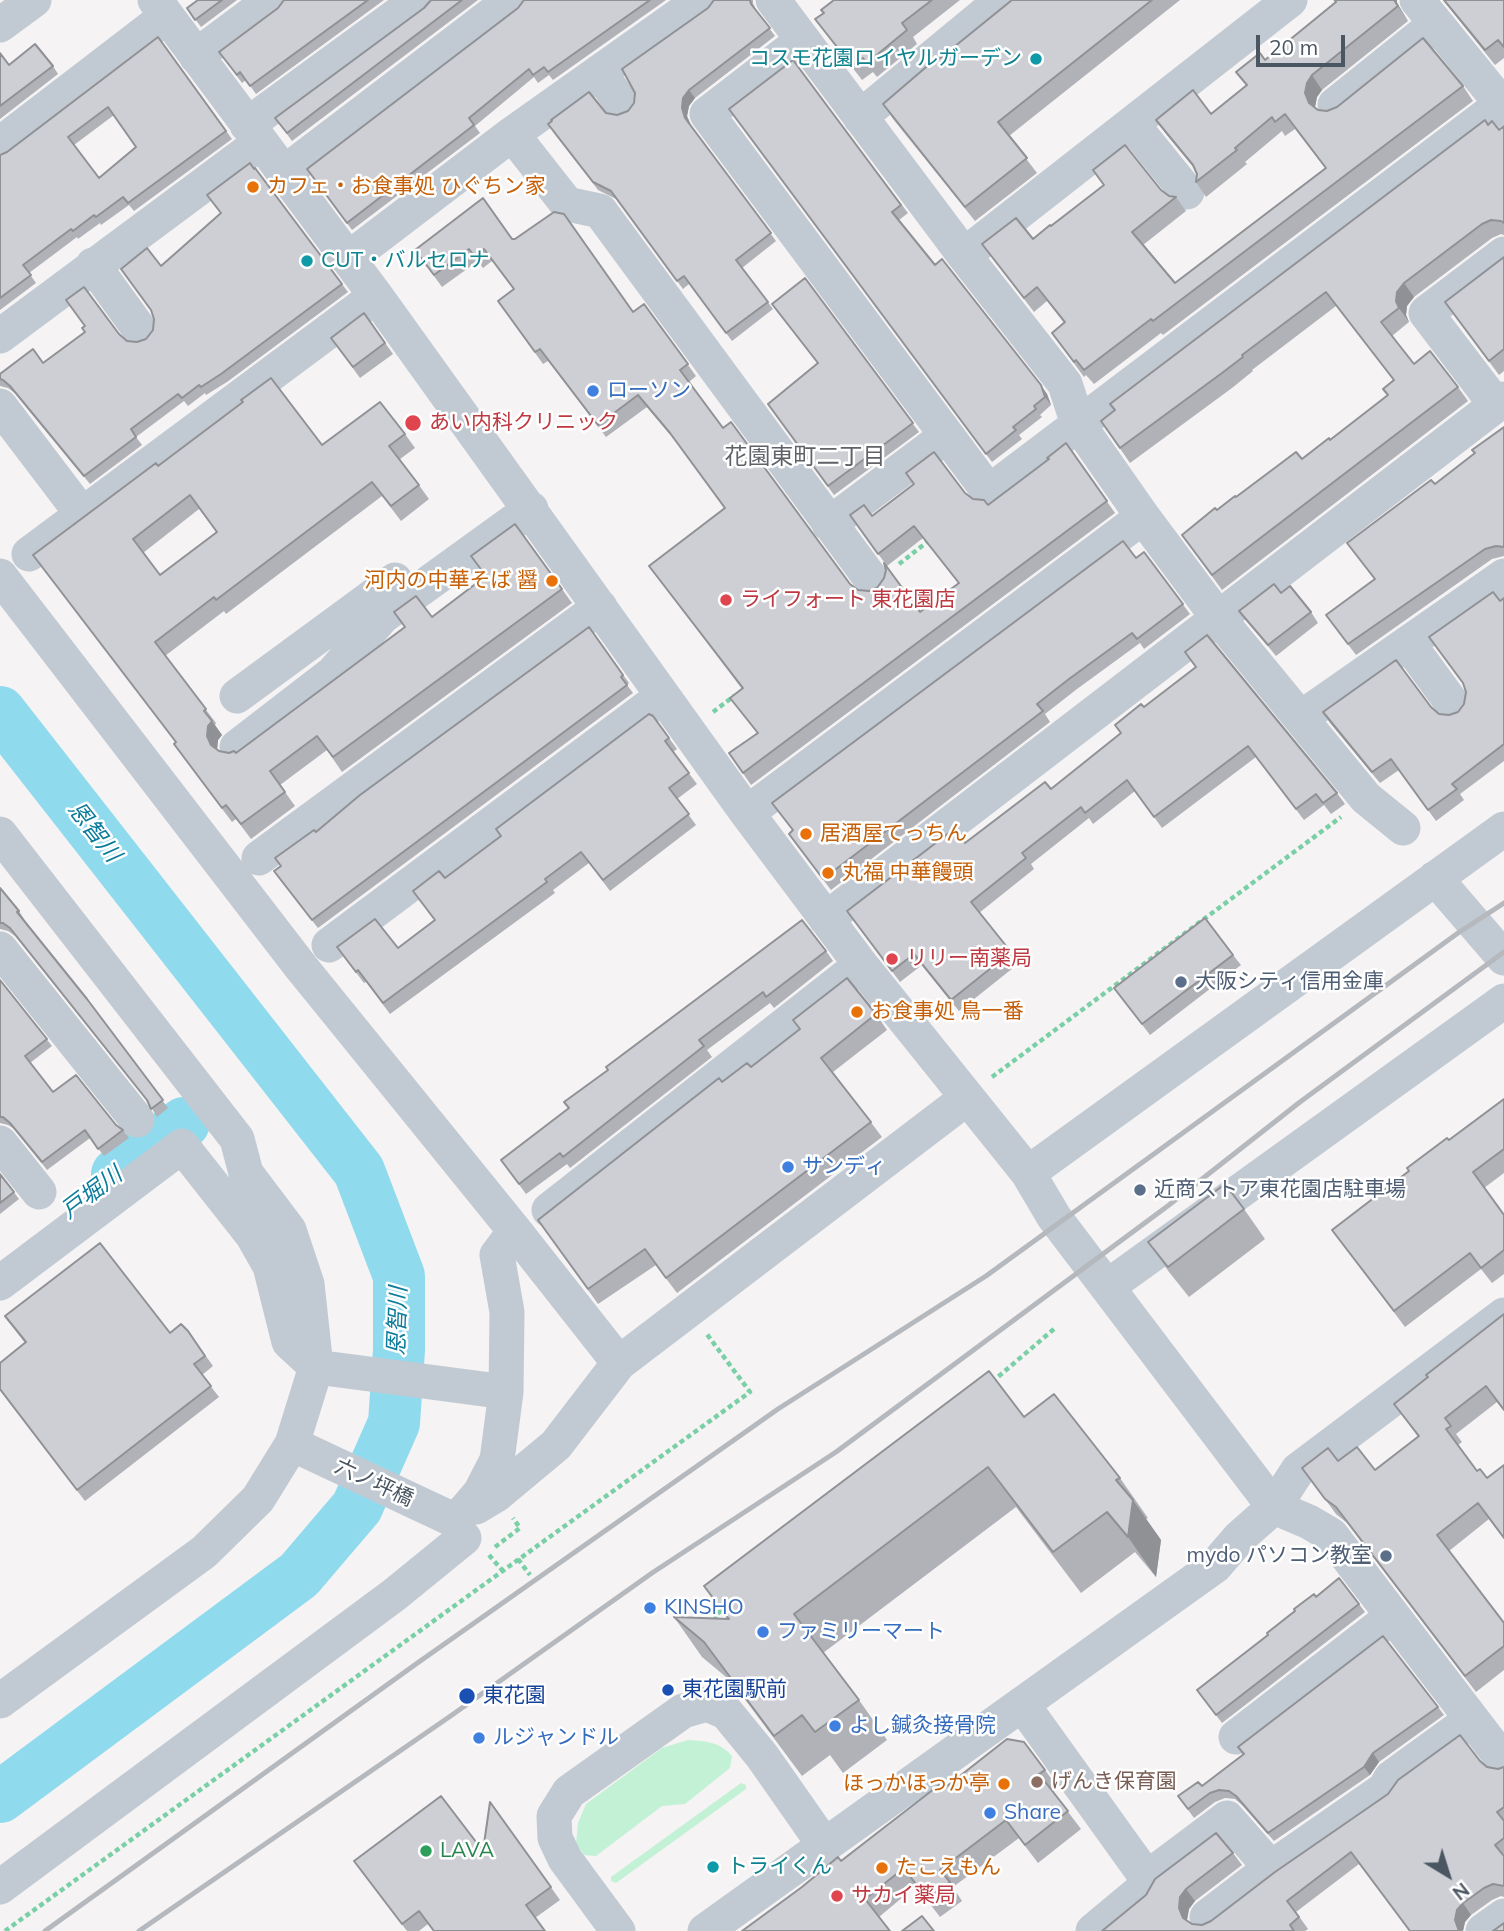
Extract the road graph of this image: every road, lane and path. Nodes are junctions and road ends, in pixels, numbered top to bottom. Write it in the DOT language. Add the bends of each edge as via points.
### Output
graph roads {
  1 [pos="271,0"];
  2 [pos="418,0"];
  3 [pos="511,0"];
  4 [pos="701,0"];
  5 [pos="773,0"];
  6 [pos="1002,0"];
  7 [pos="1290,0"];
  8 [pos="161,8"];
  9 [pos="1427,12"];
  10 [pos="803,40"];
  11 [pos="196,56"];
  12 [pos="600,73"];
  13 [pos="1498,90"];
  14 [pos="621,103"];
  15 [pos="1335,105"];
  16 [pos="860,117"];
  17 [pos="1132,124"];
  18 [pos="254,133"];
  19 [pos="512,134"];
  20 [pos="0,144"];
  21 [pos="284,173"];
  22 [pos="1187,192"];
  23 [pos="1504,254"];
  24 [pos="964,255"];
  25 [pos="348,258"];
  26 [pos="93,265"];
  27 [pos="376,296"];
  28 [pos="140,330"];
  29 [pos="0,336"];
  30 [pos="1500,402"];
  31 [pos="0,406"];
  32 [pos="1078,425"];
  33 [pos="945,437"];
  34 [pos="524,500"];
  35 [pos="82,514"];
  36 [pos="1143,517"];
  37 [pos="829,524"];
  38 [pos="937,534"];
  39 [pos="29,554"];
  40 [pos="0,576"];
  41 [pos="1504,576"];
  42 [pos="874,583"];
  43 [pos="600,607"];
  44 [pos="1219,619"];
  45 [pos="1408,643"];
  46 [pos="743,688"];
  47 [pos="237,696"];
  48 [pos="663,696"];
  49 [pos="1454,706"];
  50 [pos="1302,717"];
  51 [pos="689,732"];
  52 [pos="237,747"];
  53 [pos="1366,798"];
  54 [pos="747,813"];
  55 [pos="1403,828"];
  56 [pos="1504,829"];
  57 [pos="0,834"];
  58 [pos="260,858"];
  59 [pos="1435,878"];
  60 [pos="826,919"];
  61 [pos="329,945"];
  62 [pos="0,950"];
  63 [pos="1504,958"];
  64 [pos="861,965"];
  65 [pos="1504,1001"];
  66 [pos="977,1090"];
  67 [pos="137,1120"];
  68 [pos="0,1143"];
  69 [pos="1028,1174"];
  70 [pos="39,1192"];
  71 [pos="549,1210"];
  72 [pos="515,1231"];
  73 [pos="0,1283"];
  74 [pos="1107,1287"];
  75 [pos="689,1310"];
  76 [pos="1504,1315"];
  77 [pos="1054,1329"];
  78 [pos="619,1363"];
  79 [pos="316,1367"];
  80 [pos="991,1382"];
  81 [pos="506,1392"];
  82 [pos="292,1444"];
  83 [pos="1274,1507"];
  84 [pos="520,1528"];
  85 [pos="460,1529"];
  86 [pos="518,1559"];
  87 [pos="502,1570"];
  88 [pos="530,1575"];
  89 [pos="728,1605"];
  90 [pos="1393,1616"];
  91 [pos="713,1623"];
  92 [pos="0,1701"];
  93 [pos="1022,1704"];
  94 [pos="1471,1720"];
  95 [pos="1236,1737"];
  96 [pos="1501,1750"];
  97 [pos="825,1846"];
  98 [pos="1271,1868"];
  99 [pos="1147,1878"];
  100 [pos="0,1887"];
  101 [pos="1504,1916"];
  102 [pos="1207,1917"];
  103 [pos="5,1931"];
  104 [pos="618,1931"];
  105 [pos="705,1931"];
  106 [pos="1093,1931"];
  107 [pos="1483,1931"];
  1 -- 11 [label="street"];
  2 -- 18 [label="street"];
  3 -- 21 [label="street"];
  4 -- 12 [label="street"];
  5 -- 10 [label="street"];
  6 -- 16 [label="street"];
  7 -- 17 [label="street"];
  8 -- 11 [label="street"];
  8 -- 20 [label="street"];
  9 -- 13 [label="street"];
  9 -- 15 [label="street"];
  10 -- 16 [label="street"];
  10 -- 33 [label="street" via="707,114"];
  11 -- 18 [label="street"];
  12 -- 14 [label="street"];
  12 -- 19 [label="street"];
  13 -- 32 [label="street"];
  16 -- 24 [label="street"];
  17 -- 22 [label="street"];
  17 -- 24 [label="street"];
  18 -- 21 [label="street"];
  18 -- 26 [label="street"];
  19 -- 25 [label="street"];
  19 -- 37 [label="street" via="567,204 600,211"];
  21 -- 25 [label="street"];
  23 -- 30 [label="street" via="1426,313"];
  24 -- 32 [label="street" via="1065,384"];
  25 -- 27 [label="street"];
  26 -- 28 [label="street"];
  26 -- 29 [label="street"];
  27 -- 34 [label="street"];
  27 -- 35 [label="street"];
  30 -- 44 [label="street"];
  31 -- 35 [label="street"];
  32 -- 33 [label="street" via="989,492"];
  32 -- 36 [label="street"];
  33 -- 37 [label="street"];
  34 -- 43 [label="street"];
  34 -- 47 [label="street"];
  34 -- 52 [label="street" via="383,616 333,673"];
  35 -- 39 [label="street"];
  36 -- 44 [label="street"];
  36 -- 54 [label="street"];
  37 -- 42 [label="street"];
  38 -- 42 [label="path"];
  40 -- 72 [label="street" via="284,945"];
  41 -- 45 [label="street"];
  43 -- 48 [label="street"];
  43 -- 58 [label="street"];
  44 -- 50 [label="street"];
  44 -- 60 [label="street"];
  45 -- 49 [label="street"];
  45 -- 50 [label="street"];
  46 -- 51 [label="path"];
  48 -- 51 [label="street"];
  48 -- 61 [label="street"];
  50 -- 53 [label="street"];
  51 -- 54 [label="street"];
  53 -- 55 [label="street"];
  53 -- 66 [label="path"];
  54 -- 60 [label="street"];
  56 -- 59 [label="street"];
  57 -- 79 [label="street" via="237,1139 246,1173 289,1230 307,1284"];
  59 -- 63 [label="street"];
  59 -- 69 [label="street"];
  60 -- 64 [label="street"];
  62 -- 67 [label="street"];
  64 -- 66 [label="street"];
  64 -- 71 [label="street"];
  65 -- 74 [label="street"];
  66 -- 69 [label="street"];
  66 -- 75 [label="street"];
  68 -- 70 [label="street"];
  69 -- 74 [label="street"];
  72 -- 78 [label="street"];
  72 -- 81 [label="street" via="497,1255 507,1312"];
  73 -- 79 [label="street" via="182,1146 253,1236 270,1266 289,1342"];
  74 -- 83 [label="street"];
  75 -- 78 [label="street"];
  75 -- 86 [label="path" via="750,1392"];
  76 -- 83 [label="street" via="1298,1470"];
  77 -- 80 [label="path"];
  78 -- 85 [label="street" via="556,1445"];
  79 -- 81 [label="street"];
  79 -- 82 [label="street"];
  81 -- 85 [label="street" via="497,1460"];
  82 -- 85 [label="street, 六ノ坪橋"];
  82 -- 92 [label="street" via="258,1499 204,1552"];
  83 -- 90 [label="street" via="1331,1535"];
  83 -- 93 [label="street" via="1215,1566"];
  84 -- 87 [label="path" via="487,1553"];
  85 -- 100 [label="street" via="394,1595"];
  86 -- 87 [label="path"];
  86 -- 88 [label="path"];
  87 -- 103 [label="path"];
  89 -- 91 [label="path"];
  90 -- 94 [label="street"];
  90 -- 95 [label="street"];
  93 -- 97 [label="street"];
  93 -- 99 [label="street"];
  94 -- 96 [label="street"];
  94 -- 98 [label="street" via="1391,1778 1385,1789"];
  97 -- 104 [label="street" via="726,1712 706,1704 683,1711 569,1792 554,1816 555,1838 565,1858"];
  97 -- 105 [label="street"];
  98 -- 99 [label="street" via="1227,1818"];
  98 -- 102 [label="street"];
  99 -- 106 [label="street" via="1140,1891"];
  101 -- 107 [label="street"];
}
